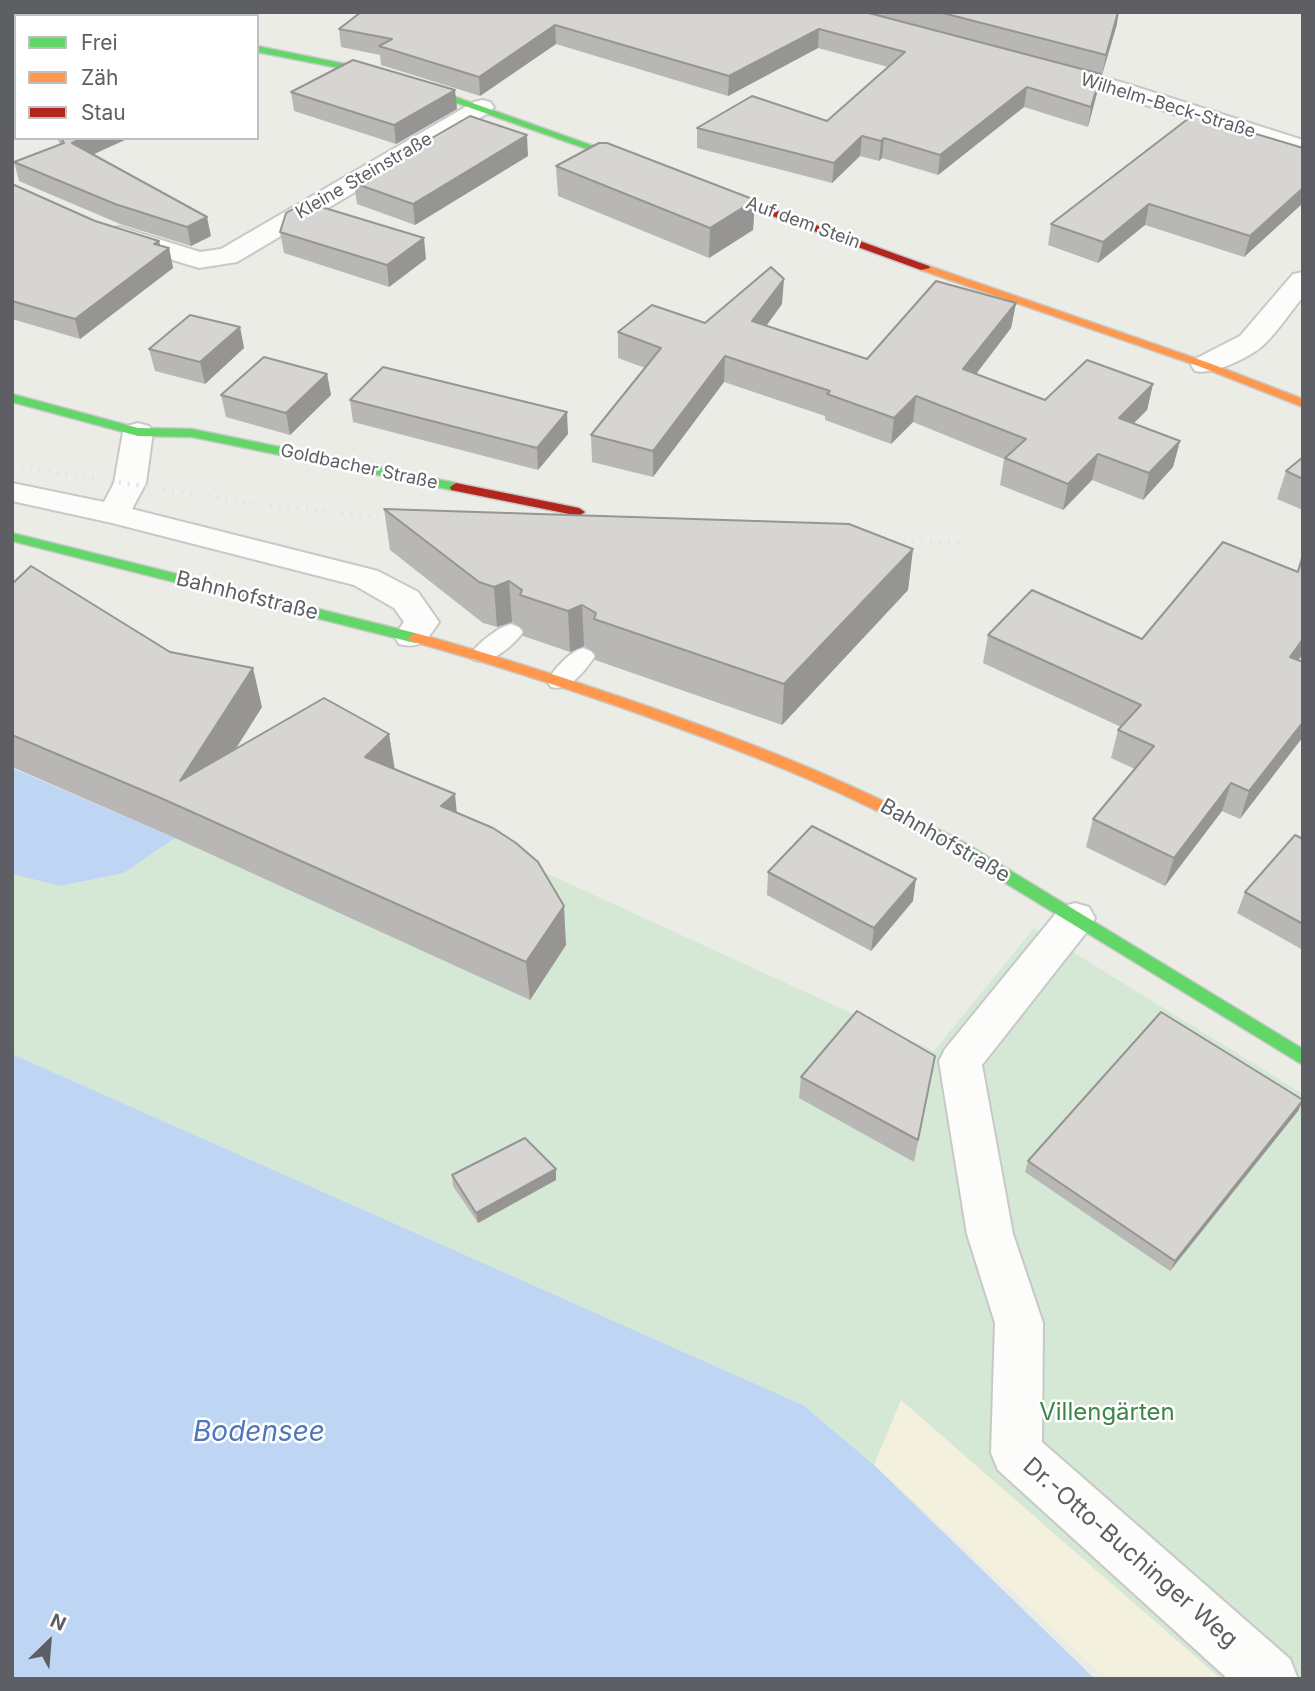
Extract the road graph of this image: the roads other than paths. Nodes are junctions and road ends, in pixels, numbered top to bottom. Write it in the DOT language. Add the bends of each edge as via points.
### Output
graph roads {
  1 [pos="259,50"];
  2 [pos="1025,64"];
  3 [pos="482,107"];
  4 [pos="1303,148"];
  5 [pos="659,172"];
  6 [pos="684,180"];
  7 [pos="97,227"];
  8 [pos="1303,280"];
  9 [pos="1205,365"];
  10 [pos="12,398"];
  11 [pos="1303,403"];
  12 [pos="138,432"];
  13 [pos="12,492"];
  14 [pos="579,512"];
  15 [pos="114,514"];
  16 [pos="12,537"];
  17 [pos="511,632"];
  18 [pos="411,636"];
  19 [pos="482,655"];
  20 [pos="583,656"];
  21 [pos="559,681"];
  22 [pos="1074,918"];
  23 [pos="1303,1058"];
  24 [pos="1270,1679"];
  1 -- 3 [label="street" via="382,74"];
  2 -- 4 [label="street, Wilhelm-Beck-Straße"];
  3 -- 5 [label="street"];
  3 -- 7 [label="street, Kleine Steinstraße" via="228,256 199,260"];
  6 -- 9 [label="street, Auf dem Stein"];
  8 -- 9 [label="street" via="1250,342"];
  9 -- 11 [label="street, Auf dem Stein"];
  10 -- 12 [label="street, Goldbacher Straße"];
  12 -- 14 [label="street, Goldbacher Straße" via="192,433"];
  12 -- 15 [label="street" via="130,483"];
  13 -- 15 [label="street"];
  15 -- 18 [label="street" via="366,579 406,600 422,622"];
  16 -- 18 [label="street, Bahnhofstraße"];
  17 -- 19 [label="lane"];
  18 -- 19 [label="street, Bahnhofstraße"];
  19 -- 21 [label="street, Bahnhofstraße"];
  20 -- 21 [label="lane"];
  21 -- 22 [label="street, Bahnhofstraße" via="723,737 852,789 959,847"];
  22 -- 23 [label="street, Bahnhofstraße"];
  22 -- 24 [label="street, Dr.-Otto-Buchinger Weg" via="960,1060 990,1234 1018,1323 1016,1453"];
}
